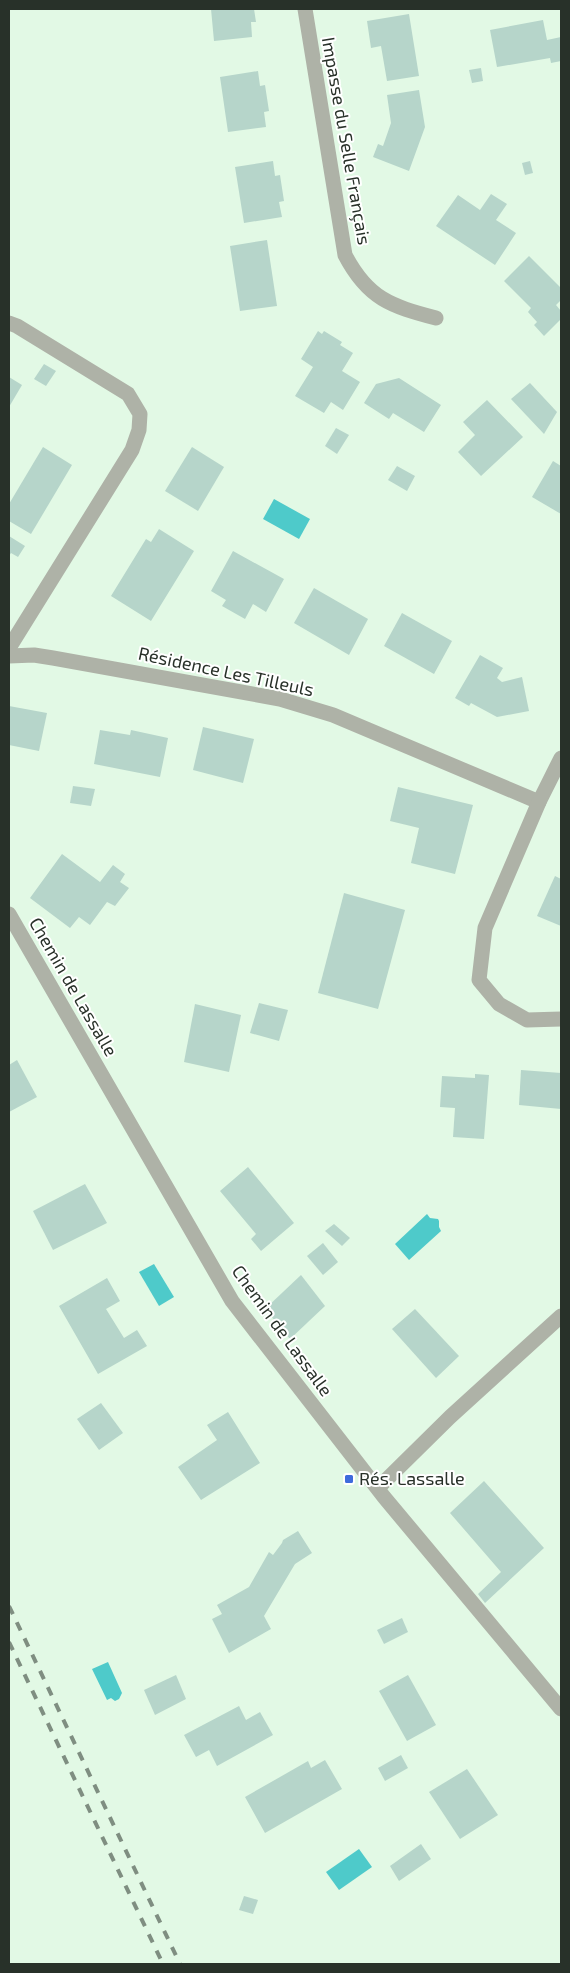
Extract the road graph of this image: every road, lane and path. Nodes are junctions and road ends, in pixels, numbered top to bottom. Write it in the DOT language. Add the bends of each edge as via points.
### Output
graph roads {
  1 [pos="305,9"];
  2 [pos="436,318"];
  3 [pos="9,323"];
  4 [pos="9,648"];
  5 [pos="9,656"];
  6 [pos="561,758"];
  7 [pos="539,802"];
  8 [pos="9,914"];
  9 [pos="561,1019"];
  10 [pos="561,1316"];
  11 [pos="378,1488"];
  12 [pos="561,1708"];
  1 -- 2 [label="street, Impasse du Selle Français" via="346,255 368,289 410,311"];
  3 -- 4 [label="street" via="128,394 140,414 132,450"];
  5 -- 7 [label="street, Résidence Les Tilleuls" via="53,658 304,705"];
  6 -- 7 [label="street"];
  7 -- 9 [label="street" via="485,928 479,980 499,1004 527,1020"];
  8 -- 11 [label="street, Chemin de Lassalle" via="232,1300"];
  10 -- 11 [label="street"];
  11 -- 12 [label="street, Chemin de Lassalle"];
}
